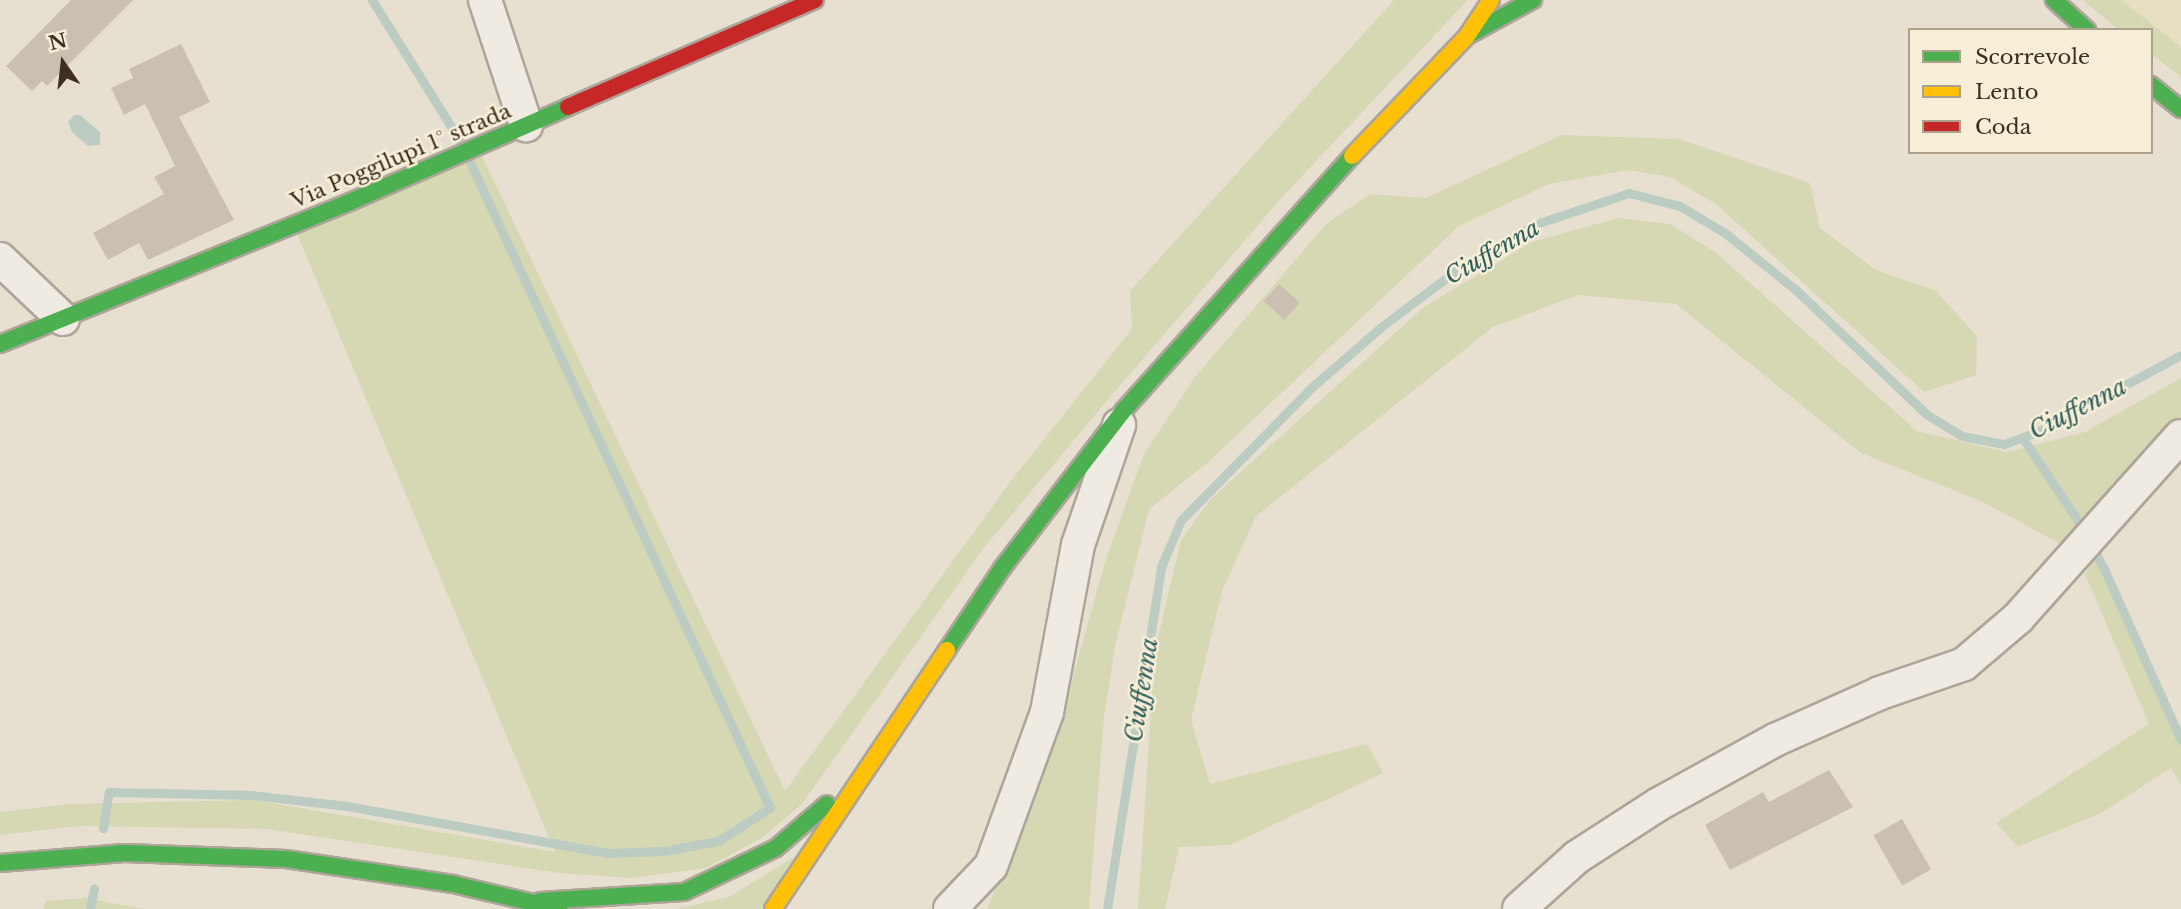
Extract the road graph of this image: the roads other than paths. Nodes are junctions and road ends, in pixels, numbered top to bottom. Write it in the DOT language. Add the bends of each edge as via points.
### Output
graph roads {
  1 [pos="485,0"];
  2 [pos="815,0"];
  3 [pos="1491,0"];
  4 [pos="1533,0"];
  5 [pos="2054,0"];
  6 [pos="2085,28"];
  7 [pos="1467,36"];
  8 [pos="2153,87"];
  9 [pos="2181,110"];
  10 [pos="526,125"];
  11 [pos="0,259"];
  12 [pos="62,319"];
  13 [pos="0,344"];
  14 [pos="1124,410"];
  15 [pos="2181,436"];
  16 [pos="861,775"];
  17 [pos="0,863"];
  18 [pos="540,901"];
  19 [pos="559,909"];
  20 [pos="774,909"];
  21 [pos="950,909"];
  22 [pos="1519,909"];
  1 -- 10 [label="street"];
  2 -- 10 [label="main road, Via Poggilupi 1° strada"];
  3 -- 7 [label="main road"];
  4 -- 7 [label="main road"];
  5 -- 6 [label="main road"];
  7 -- 14 [label="main road" via="1304,205"];
  8 -- 9 [label="main road"];
  10 -- 12 [label="main road, Via Poggilupi 1° strada"];
  11 -- 12 [label="street"];
  12 -- 13 [label="main road, Via Poggilupi 1° strada"];
  14 -- 16 [label="main road" via="1003,568"];
  14 -- 21 [label="street" via="1078,545 1047,712 991,866"];
  15 -- 22 [label="street" via="2018,618 1964,664 1880,693 1775,740 1659,804 1577,857"];
  16 -- 18 [label="main road" via="776,848 684,892"];
  16 -- 20 [label="main road"];
  17 -- 18 [label="main road" via="125,853 286,859"];
  18 -- 19 [label="main road"];
}
